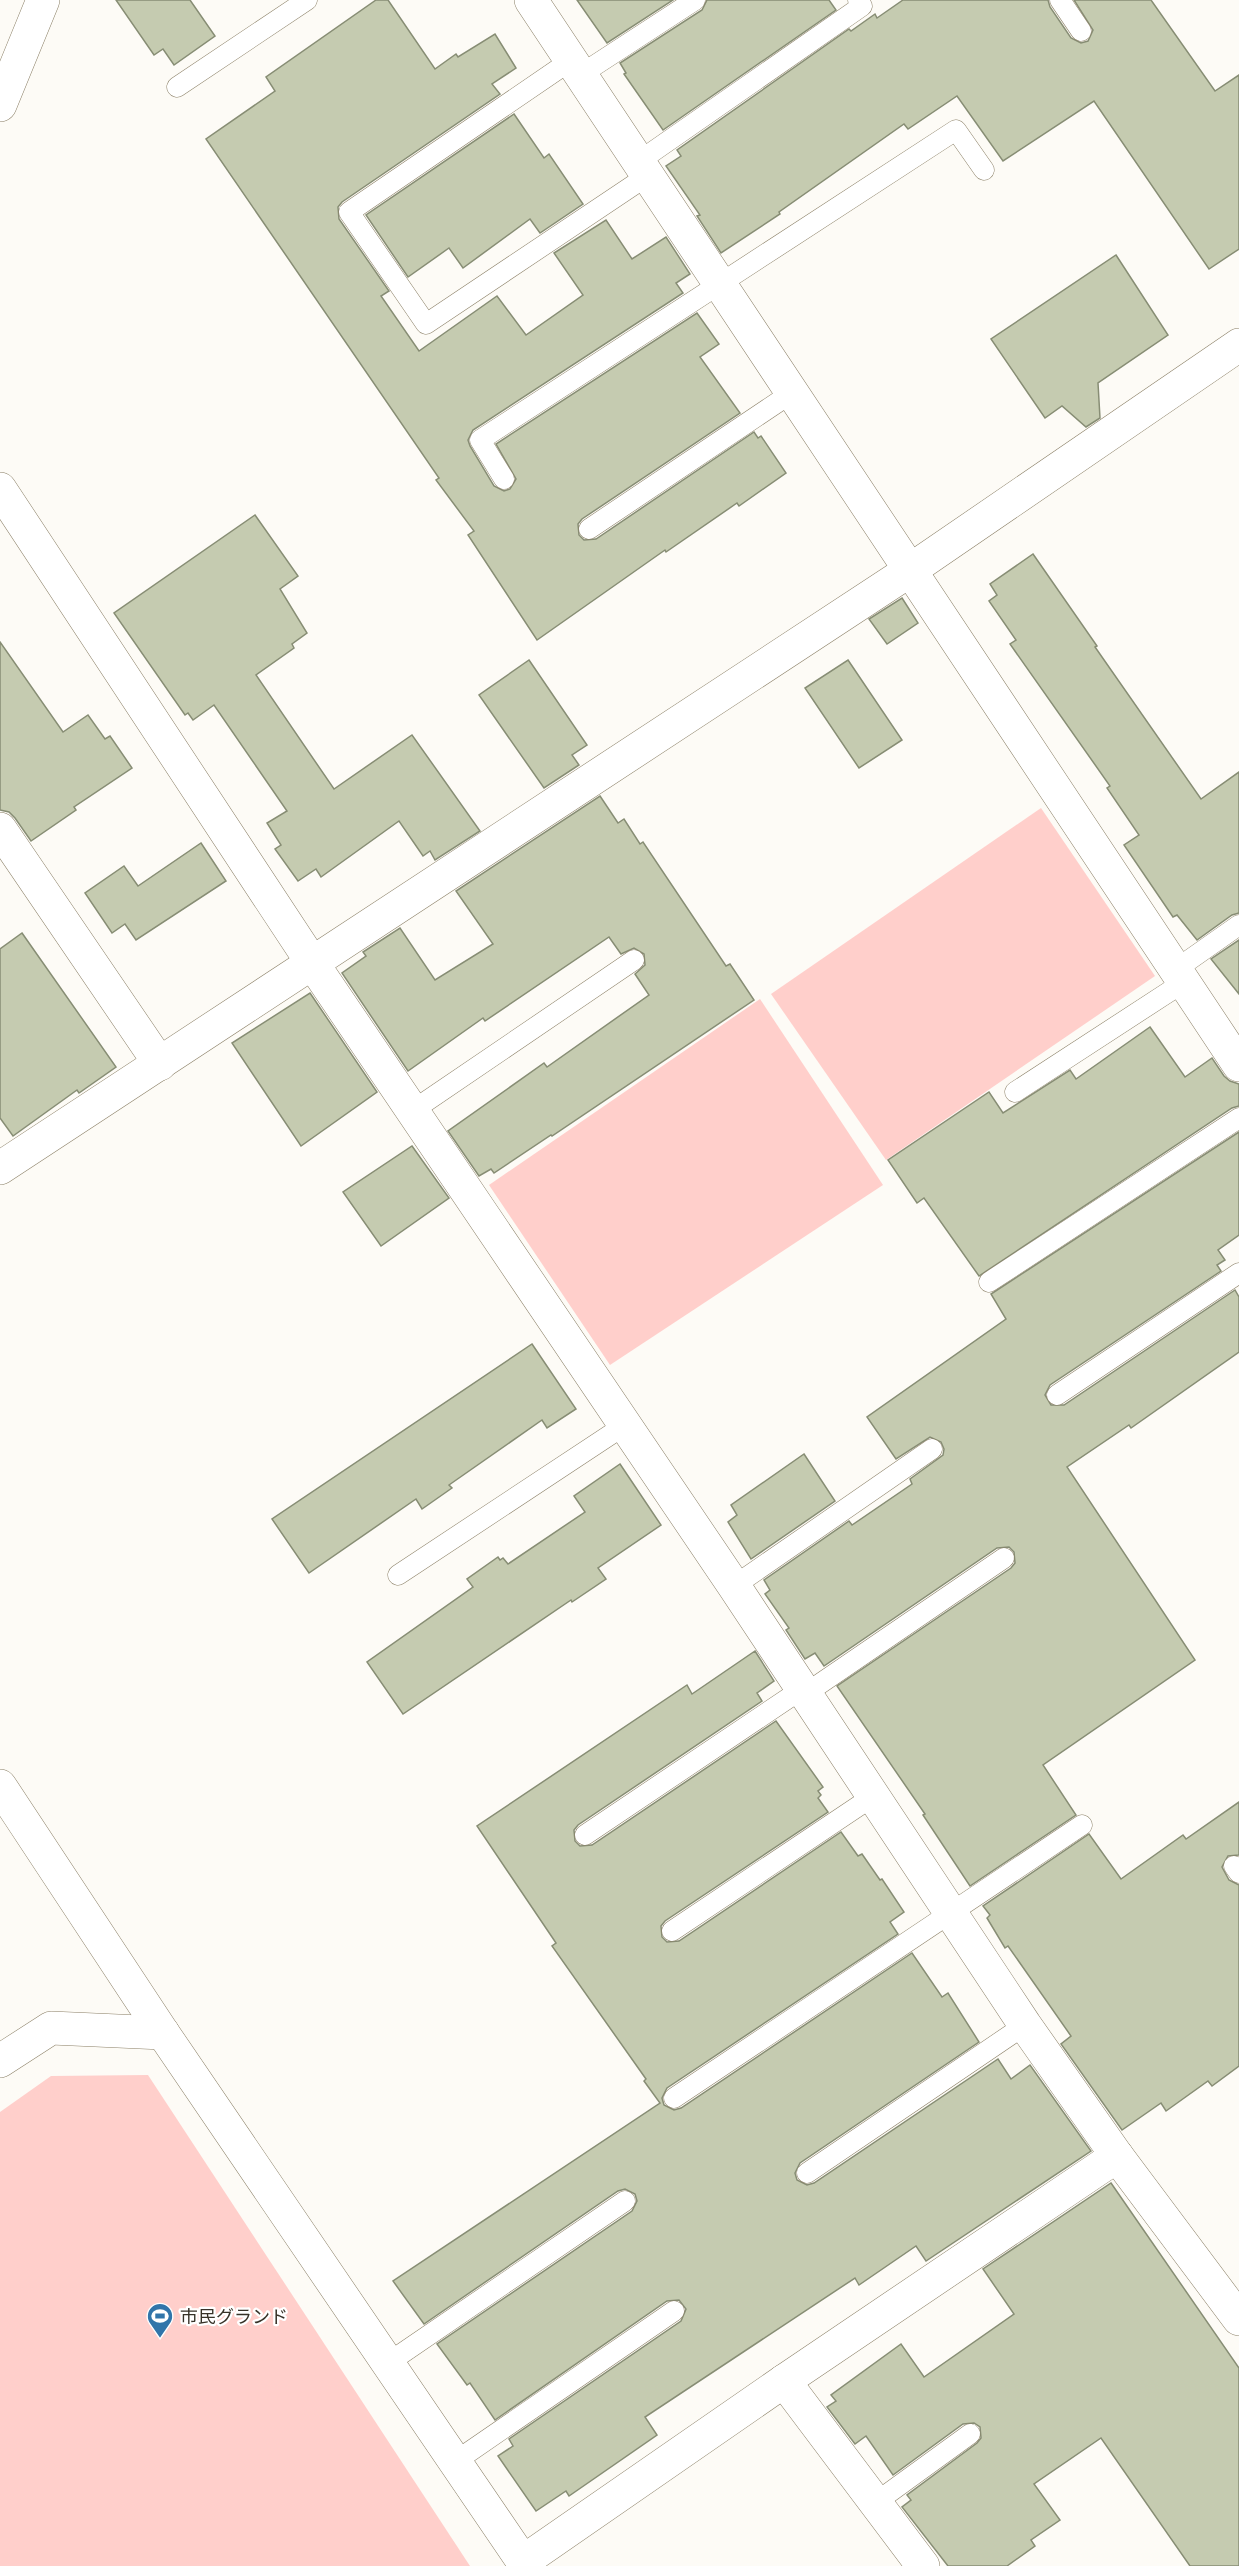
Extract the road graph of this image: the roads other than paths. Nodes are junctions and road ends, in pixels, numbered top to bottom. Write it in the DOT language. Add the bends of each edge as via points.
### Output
graph roads {
  1 [pos="43,0"];
  2 [pos="307,0"];
  3 [pos="531,0"];
  4 [pos="695,0"];
  5 [pos="858,0"];
  6 [pos="1060,0"];
  7 [pos="1081,31"];
  8 [pos="575,68"];
  9 [pos="177,87"];
  10 [pos="0,105"];
  11 [pos="642,169"];
  12 [pos="984,170"];
  13 [pos="719,283"];
  14 [pos="1239,345"];
  15 [pos="793,392"];
  16 [pos="504,479"];
  17 [pos="0,489"];
  18 [pos="589,529"];
  19 [pos="909,571"];
  20 [pos="0,829"];
  21 [pos="1239,925"];
  22 [pos="634,960"];
  23 [pos="313,964"];
  24 [pos="1180,976"];
  25 [pos="160,1064"];
  26 [pos="1239,1065"];
  27 [pos="1015,1092"];
  28 [pos="412,1110"];
  29 [pos="1239,1118"];
  30 [pos="0,1168"];
  31 [pos="1239,1273"];
  32 [pos="989,1282"];
  33 [pos="1057,1395"];
  34 [pos="625,1425"];
  35 [pos="932,1449"];
  36 [pos="1004,1558"];
  37 [pos="398,1575"];
  38 [pos="734,1586"];
  39 [pos="804,1692"];
  40 [pos="0,1786"];
  41 [pos="872,1797"];
  42 [pos="1082,1825"];
  43 [pos="585,1834"];
  44 [pos="951,1914"];
  45 [pos="672,1931"];
  46 [pos="1025,2025"];
  47 [pos="163,2033"];
  48 [pos="0,2061"];
  49 [pos="674,2098"];
  50 [pos="1117,2157"];
  51 [pos="807,2173"];
  52 [pos="625,2201"];
  53 [pos="674,2311"];
  54 [pos="1239,2319"];
  55 [pos="388,2362"];
  56 [pos="784,2381"];
  57 [pos="970,2434"];
  58 [pos="456,2461"];
  59 [pos="875,2503"];
  60 [pos="525,2563"];
  61 [pos="923,2566"];
  1 -- 10 [label="main road"];
  2 -- 9 [label="lane"];
  3 -- 8 [label="main road"];
  4 -- 8 [label="lane"];
  5 -- 11 [label="lane" via="862,6"];
  6 -- 7 [label="lane"];
  8 -- 11 [label="main road"];
  8 -- 11 [label="lane" via="349,212 426,324"];
  11 -- 13 [label="main road"];
  12 -- 13 [label="lane" via="956,130"];
  13 -- 15 [label="main road"];
  13 -- 16 [label="lane" via="480,440"];
  14 -- 19 [label="main road"];
  15 -- 18 [label="lane"];
  15 -- 19 [label="main road"];
  17 -- 23 [label="main road"];
  19 -- 23 [label="main road"];
  19 -- 24 [label="main road"];
  20 -- 25 [label="main road"];
  21 -- 24 [label="lane"];
  22 -- 28 [label="lane"];
  23 -- 25 [label="main road"];
  23 -- 28 [label="main road"];
  24 -- 26 [label="main road"];
  24 -- 27 [label="lane"];
  25 -- 30 [label="main road"];
  28 -- 34 [label="main road"];
  29 -- 32 [label="lane"];
  31 -- 33 [label="lane"];
  34 -- 37 [label="lane"];
  34 -- 38 [label="main road"];
  35 -- 38 [label="lane"];
  36 -- 39 [label="lane"];
  38 -- 39 [label="main road"];
  39 -- 41 [label="main road"];
  39 -- 43 [label="lane"];
  40 -- 47 [label="main road"];
  41 -- 44 [label="main road"];
  41 -- 45 [label="lane"];
  42 -- 44 [label="lane"];
  44 -- 46 [label="main road"];
  44 -- 49 [label="lane"];
  46 -- 50 [label="main road"];
  46 -- 51 [label="lane"];
  47 -- 48 [label="main road" via="51,2028"];
  47 -- 55 [label="main road"];
  50 -- 54 [label="main road"];
  50 -- 56 [label="main road"];
  52 -- 55 [label="lane"];
  53 -- 58 [label="lane"];
  55 -- 58 [label="main road"];
  56 -- 59 [label="main road"];
  56 -- 60 [label="main road"];
  57 -- 59 [label="lane"];
  58 -- 60 [label="main road"];
  59 -- 61 [label="main road"];
}
